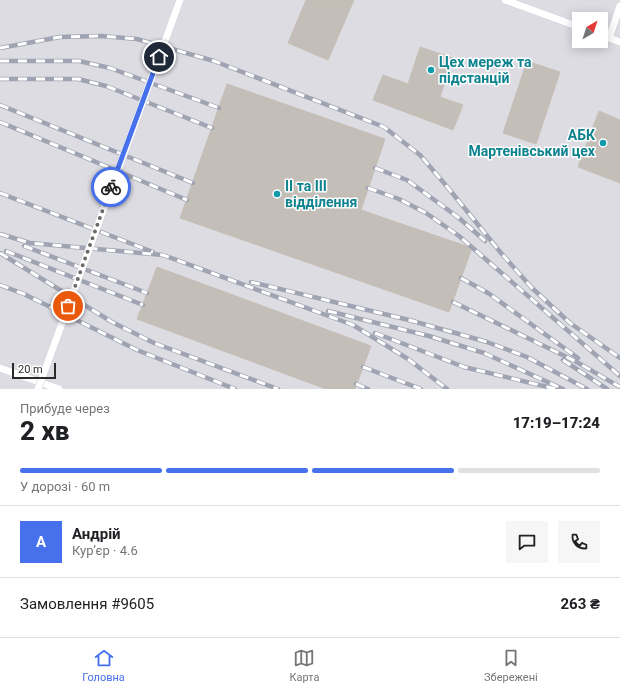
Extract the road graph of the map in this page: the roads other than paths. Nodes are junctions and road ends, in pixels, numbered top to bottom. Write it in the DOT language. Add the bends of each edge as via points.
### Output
graph roads {
  1 [pos="180,0"];
  2 [pos="504,0"];
  3 [pos="620,6"];
  4 [pos="572,24"];
  5 [pos="609,38"];
  6 [pos="620,42"];
  7 [pos="0,368"];
  8 [pos="38,389"];
  9 [pos="59,389"];
  1 -- 8 [label="lane, bridge"];
  2 -- 4 [label="lane"];
  3 -- 5 [label="lane"];
  5 -- 6 [label="lane"];
  7 -- 9 [label="lane"];
}
